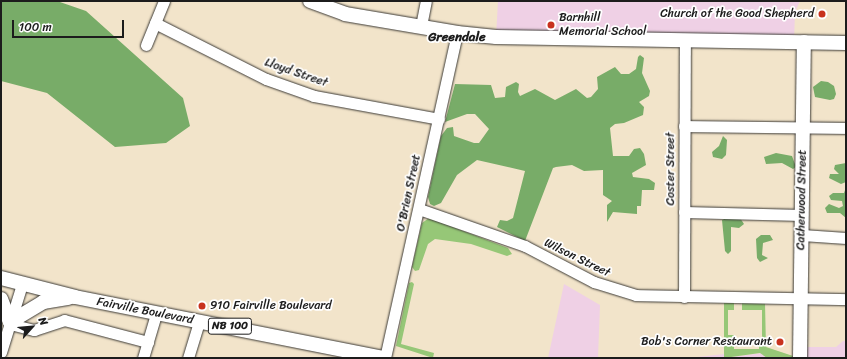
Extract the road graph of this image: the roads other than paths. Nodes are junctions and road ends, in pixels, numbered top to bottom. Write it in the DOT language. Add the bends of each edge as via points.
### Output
graph roads {
  1 [pos="164,1"];
  2 [pos="310,1"];
  3 [pos="426,1"];
  4 [pos="155,23"];
  5 [pos="421,26"];
  6 [pos="457,33"];
  7 [pos="685,40"];
  8 [pos="804,42"];
  9 [pos="846,43"];
  10 [pos="146,45"];
  11 [pos="439,119"];
  12 [pos="684,126"];
  13 [pos="803,127"];
  14 [pos="846,128"];
  15 [pos="419,209"];
  16 [pos="684,212"];
  17 [pos="802,215"];
  18 [pos="802,235"];
  19 [pos="846,238"];
  20 [pos="1,278"];
  21 [pos="22,284"];
  22 [pos="75,297"];
  23 [pos="684,297"];
  24 [pos="1,299"];
  25 [pos="801,299"];
  26 [pos="846,299"];
  27 [pos="156,314"];
  28 [pos="199,321"];
  29 [pos="10,323"];
  30 [pos="148,342"];
  31 [pos="1,352"];
  32 [pos="143,358"];
  33 [pos="188,358"];
  34 [pos="385,358"];
  35 [pos="800,358"];
  1 -- 4 [label="street"];
  2 -- 5 [label="main road" via="345,14"];
  3 -- 5 [label="street"];
  4 -- 10 [label="street"];
  4 -- 11 [label="street, Lloyd Street" via="266,79 314,96"];
  5 -- 6 [label="main road"];
  6 -- 7 [label="main road" via="496,37"];
  6 -- 11 [label="street, O'Brien Street"];
  7 -- 8 [label="main road"];
  7 -- 12 [label="street, Coster Street"];
  8 -- 9 [label="main road"];
  8 -- 13 [label="main road, Catherwood Street"];
  11 -- 15 [label="street, O'Brien Street"];
  12 -- 13 [label="street"];
  12 -- 16 [label="street, Coster Street"];
  13 -- 14 [label="street"];
  13 -- 17 [label="main road, Catherwood Street"];
  15 -- 23 [label="street, Wilson Street" via="525,246 607,288 642,296"];
  15 -- 34 [label="street, O'Brien Street"];
  16 -- 17 [label="street"];
  16 -- 23 [label="street, Coster Street"];
  17 -- 18 [label="main road, Catherwood Street"];
  18 -- 19 [label="street"];
  18 -- 25 [label="main road, Catherwood Street"];
  20 -- 21 [label="main road, Fairville Boulevard / NB 100"];
  21 -- 22 [label="main road, Fairville Boulevard / NB 100"];
  21 -- 29 [label="street"];
  22 -- 27 [label="main road, Fairville Boulevard / NB 100"];
  22 -- 29 [label="main road" via="43,302"];
  23 -- 25 [label="street, Wilson Street"];
  24 -- 29 [label="main road"];
  25 -- 26 [label="street, Wilson Street"];
  25 -- 35 [label="main road, Catherwood Street"];
  27 -- 28 [label="main road, Fairville Boulevard / NB 100"];
  27 -- 30 [label="street"];
  28 -- 33 [label="street"];
  28 -- 34 [label="main road, Fairville Boulevard / NB 100"];
  29 -- 30 [label="street" via="34,330 64,320"];
  29 -- 31 [label="street"];
  30 -- 32 [label="street"];
}
